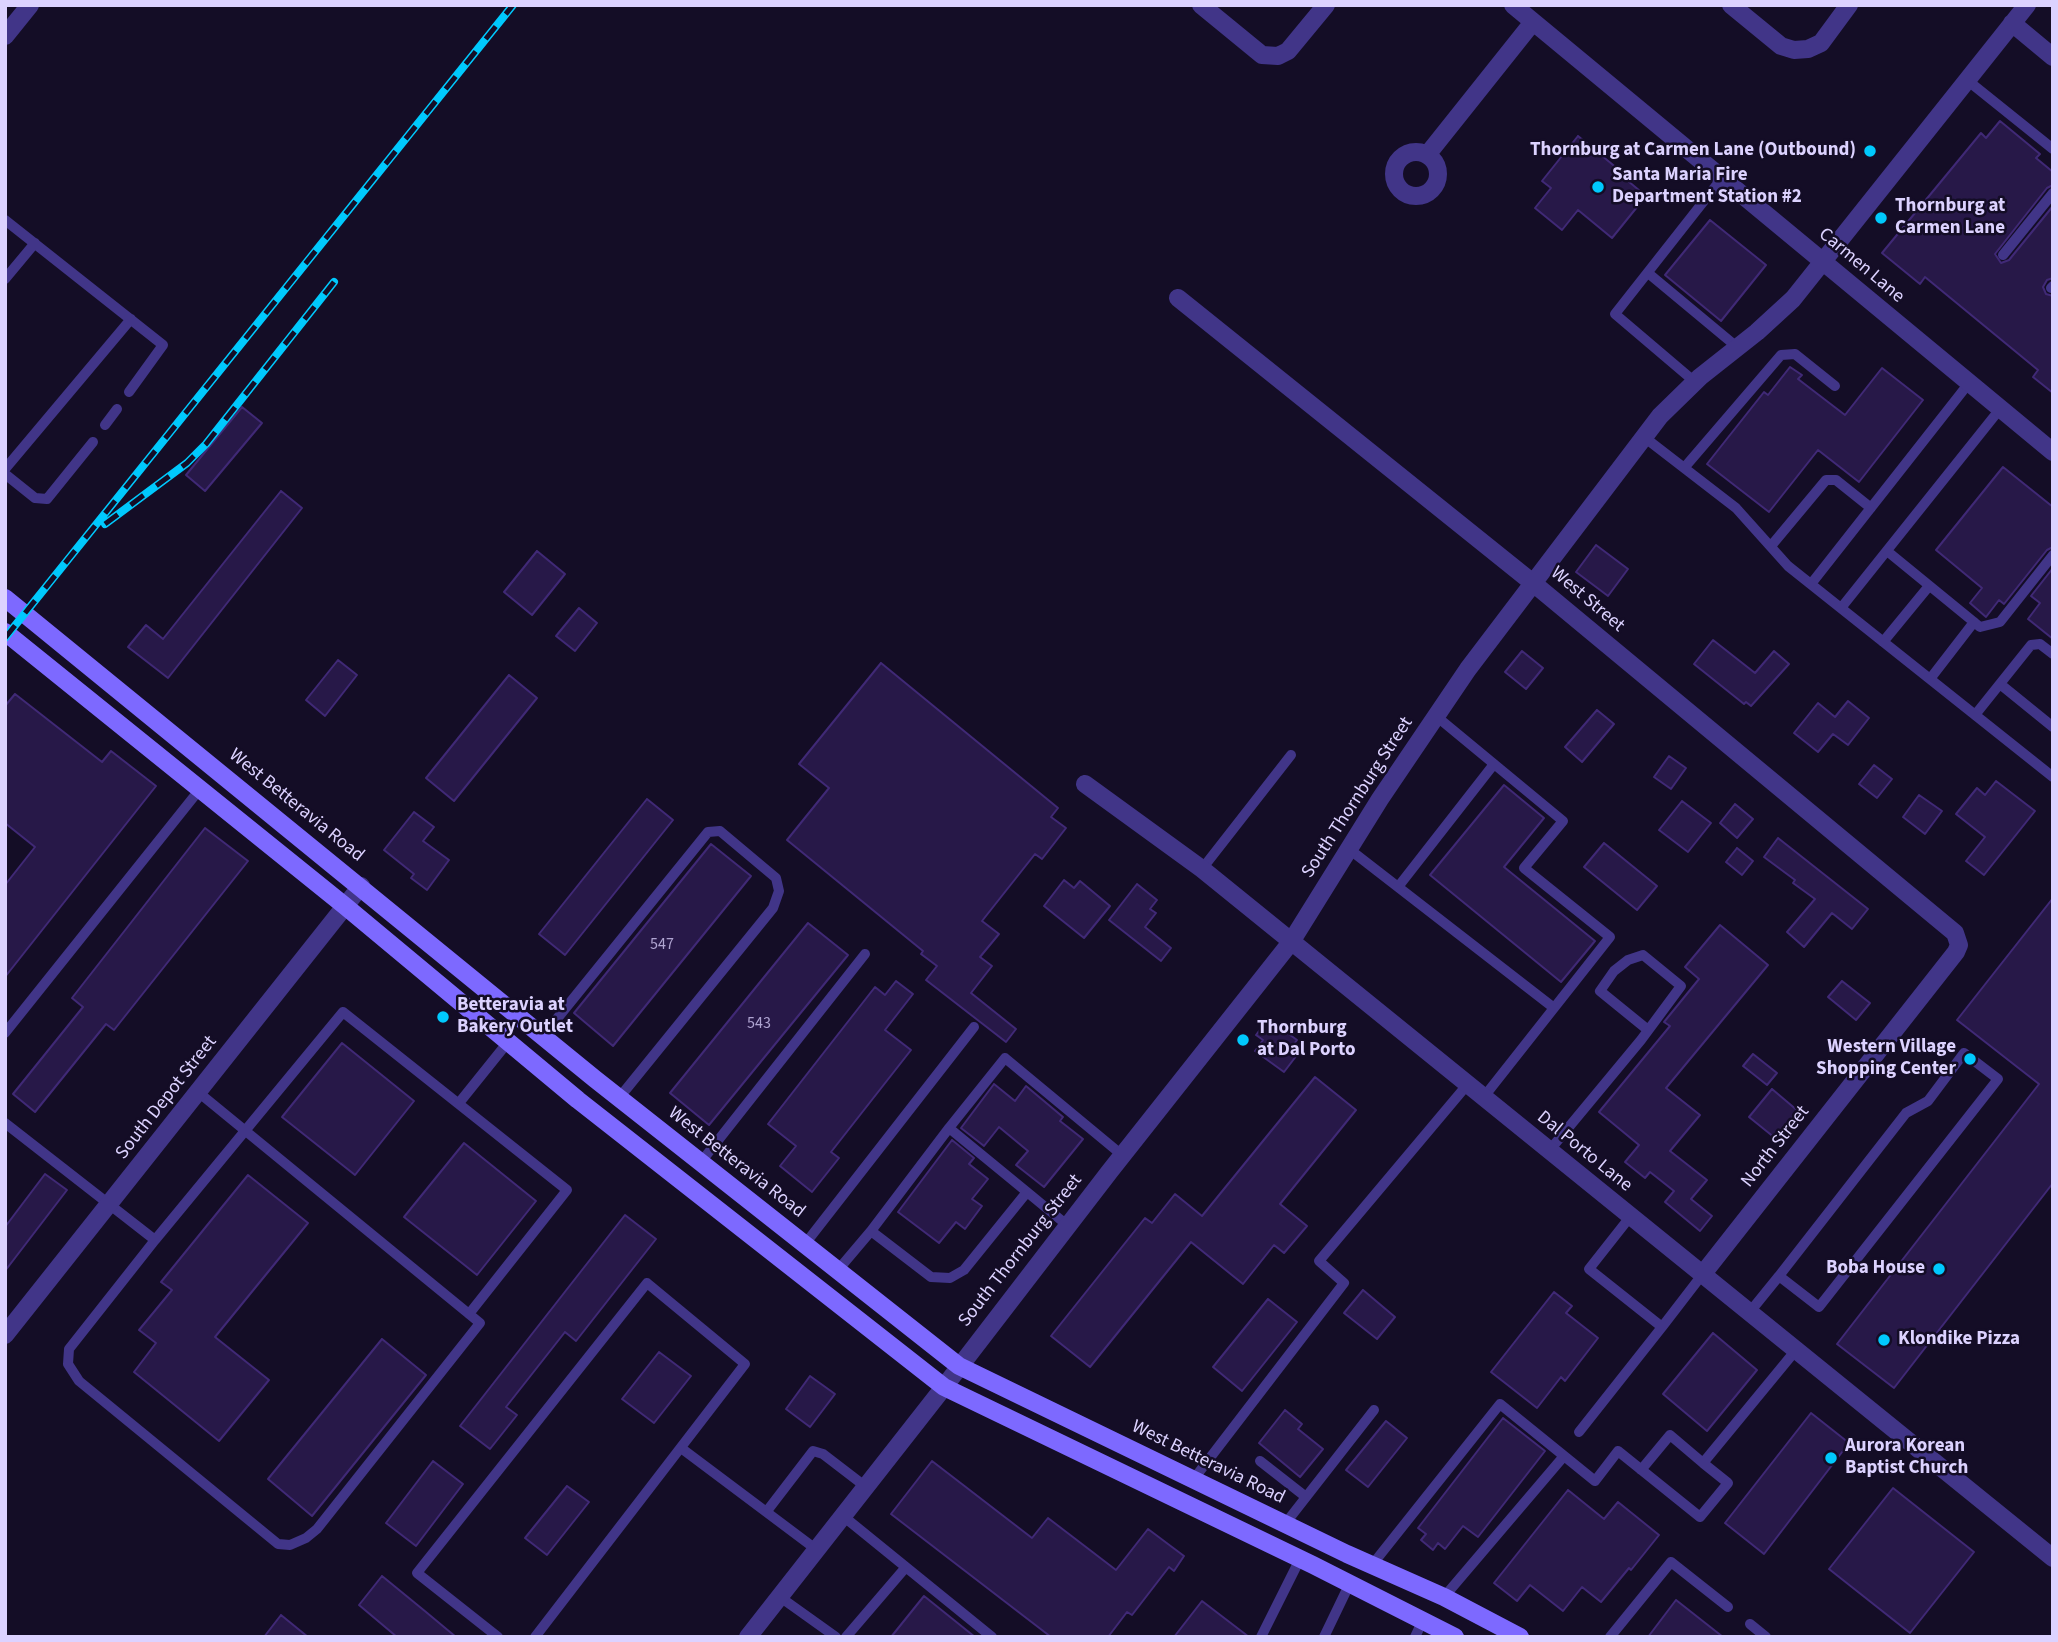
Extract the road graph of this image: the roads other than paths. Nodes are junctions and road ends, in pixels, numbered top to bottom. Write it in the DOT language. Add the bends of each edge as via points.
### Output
graph roads {
  1 [pos="30,5"];
  2 [pos="1326,5"];
  3 [pos="1513,5"];
  4 [pos="1731,5"];
  5 [pos="1849,5"];
  6 [pos="2027,5"];
  7 [pos="1203,7"];
  8 [pos="1533,22"];
  9 [pos="2012,23"];
  10 [pos="5,36"];
  11 [pos="2053,57"];
  12 [pos="1968,80"];
  13 [pos="2053,149"];
  14 [pos="1427,155"];
  15 [pos="1722,178"];
  16 [pos="2053,193"];
  17 [pos="5,220"];
  18 [pos="35,243"];
  19 [pos="2003,255"];
  20 [pos="1822,262"];
  21 [pos="1648,273"];
  22 [pos="6,276"];
  23 [pos="1178,298"];
  24 [pos="131,319"];
  25 [pos="1737,347"];
  26 [pos="1695,382"];
  27 [pos="1969,383"];
  28 [pos="1835,386"];
  29 [pos="129,392"];
  30 [pos="117,409"];
  31 [pos="2000,409"];
  32 [pos="105,425"];
  33 [pos="1644,437"];
  34 [pos="93,442"];
  35 [pos="2053,452"];
  36 [pos="1684,468"];
  37 [pos="5,471"];
  38 [pos="1871,508"];
  39 [pos="1771,546"];
  40 [pos="1887,551"];
  41 [pos="2053,555"];
  42 [pos="1532,583"];
  43 [pos="1811,584"];
  44 [pos="1929,586"];
  45 [pos="5,598"];
  46 [pos="1841,608"];
  47 [pos="1974,622"];
  48 [pos="5,632"];
  49 [pos="1884,642"];
  50 [pos="2053,654"];
  51 [pos="1930,679"];
  52 [pos="2000,684"];
  53 [pos="1975,715"];
  54 [pos="1436,716"];
  55 [pos="2053,727"];
  56 [pos="1291,755"];
  57 [pos="1494,764"];
  58 [pos="2053,777"];
  59 [pos="1085,784"];
  60 [pos="200,789"];
  61 [pos="1349,849"];
  62 [pos="1202,869"];
  63 [pos="361,886"];
  64 [pos="1398,887"];
  65 [pos="345,906"];
  66 [pos="1291,942"];
  67 [pos="1959,945"];
  68 [pos="865,954"];
  69 [pos="1554,1008"];
  70 [pos="974,1027"];
  71 [pos="1648,1030"];
  72 [pos="5,1033"];
  73 [pos="542,1036"];
  74 [pos="508,1042"];
  75 [pos="1467,1085"];
  76 [pos="198,1092"];
  77 [pos="619,1098"];
  78 [pos="1483,1098"];
  79 [pos="459,1103"];
  80 [pos="5,1123"];
  81 [pos="949,1128"];
  82 [pos="244,1130"];
  83 [pos="1549,1151"];
  84 [pos="1122,1155"];
  85 [pos="701,1162"];
  86 [pos="1027,1192"];
  87 [pos="110,1204"];
  88 [pos="1630,1217"];
  89 [pos="1067,1225"];
  90 [pos="871,1231"];
  91 [pos="155,1240"];
  92 [pos="805,1244"];
  93 [pos="838,1270"];
  94 [pos="1702,1275"];
  95 [pos="1779,1276"];
  96 [pos="1749,1313"];
  97 [pos="469,1314"];
  98 [pos="1662,1326"];
  99 [pos="5,1335"];
  100 [pos="1796,1350"];
  101 [pos="959,1366"];
  102 [pos="944,1387"];
  103 [pos="1374,1410"];
  104 [pos="1579,1432"];
  105 [pos="681,1448"];
  106 [pos="1564,1456"];
  107 [pos="1260,1461"];
  108 [pos="1703,1463"];
  109 [pos="1641,1470"];
  110 [pos="1193,1480"];
  111 [pos="866,1487"];
  112 [pos="1306,1497"];
  113 [pos="767,1511"];
  114 [pos="843,1516"];
  115 [pos="1285,1524"];
  116 [pos="817,1550"];
  117 [pos="2053,1558"];
  118 [pos="1300,1559"];
  119 [pos="1372,1565"];
  120 [pos="906,1567"];
  121 [pos="1350,1583"];
  122 [pos="780,1597"];
  123 [pos="1444,1597"];
  124 [pos="1728,1607"];
  125 [pos="1423,1620"];
  126 [pos="1750,1624"];
  127 [pos="498,1637"];
  128 [pos="535,1637"];
  129 [pos="748,1637"];
  130 [pos="836,1637"];
  131 [pos="846,1637"];
  132 [pos="992,1637"];
  133 [pos="1261,1637"];
  134 [pos="1324,1637"];
  135 [pos="1415,1637"];
  136 [pos="1455,1637"];
  137 [pos="1520,1637"];
  138 [pos="1610,1637"];
  139 [pos="1766,1637"];
  1 -- 10 [label="street"];
  2 -- 7 [label="street" via="1288,51 1278,56 1262,55"];
  3 -- 8 [label="street, Carmen Lane"];
  4 -- 5 [label="street" via="1781,46 1794,50 1821,43"];
  6 -- 9 [label="street, South Thornburg Street"];
  8 -- 14 [label="street"];
  8 -- 15 [label="street, Carmen Lane"];
  9 -- 11 [label="street"];
  9 -- 12 [label="street, South Thornburg Street"];
  12 -- 13 [label="lane"];
  12 -- 20 [label="street, South Thornburg Street"];
  15 -- 20 [label="street, Carmen Lane"];
  15 -- 21 [label="lane"];
  16 -- 19 [label="lane"];
  17 -- 18 [label="lane"];
  18 -- 22 [label="lane"];
  18 -- 24 [label="lane"];
  20 -- 25 [label="street, South Thornburg Street" via="1776,316"];
  20 -- 27 [label="street, Carmen Lane"];
  21 -- 25 [label="lane"];
  21 -- 26 [label="lane" via="1615,313"];
  23 -- 42 [label="street, West Street"];
  24 -- 29 [label="lane" via="163,345"];
  24 -- 37 [label="lane"];
  25 -- 26 [label="street, South Thornburg Street"];
  26 -- 33 [label="street, South Thornburg Street"];
  27 -- 31 [label="street, Carmen Lane"];
  27 -- 38 [label="lane"];
  28 -- 36 [label="lane" via="1795,354 1781,355"];
  30 -- 32 [label="lane"];
  31 -- 35 [label="street, Carmen Lane"];
  31 -- 40 [label="lane"];
  33 -- 36 [label="lane"];
  33 -- 42 [label="street, South Thornburg Street"];
  34 -- 37 [label="lane" via="47,499 35,498"];
  36 -- 39 [label="lane" via="1736,508"];
  38 -- 39 [label="lane" via="1836,480 1826,480"];
  38 -- 43 [label="lane"];
  39 -- 43 [label="lane"];
  40 -- 44 [label="lane"];
  40 -- 46 [label="lane"];
  41 -- 47 [label="lane" via="2000,622 1980,627"];
  42 -- 54 [label="street, South Thornburg Street"];
  42 -- 67 [label="street, West Street" via="1955,933"];
  43 -- 46 [label="lane"];
  44 -- 47 [label="lane"];
  44 -- 49 [label="lane"];
  45 -- 63 [label="main road, West Betteravia Road"];
  46 -- 49 [label="lane"];
  47 -- 51 [label="lane"];
  48 -- 60 [label="main road"];
  49 -- 51 [label="lane"];
  50 -- 52 [label="lane" via="2040,644 2031,645"];
  51 -- 53 [label="lane"];
  52 -- 53 [label="lane"];
  52 -- 55 [label="lane"];
  53 -- 58 [label="lane"];
  54 -- 57 [label="lane"];
  54 -- 61 [label="street, South Thornburg Street"];
  56 -- 62 [label="lane"];
  57 -- 64 [label="lane"];
  57 -- 69 [label="lane" via="1563,821 1524,867 1610,937"];
  59 -- 62 [label="street, Dal Porto Lane"];
  60 -- 65 [label="main road"];
  60 -- 72 [label="lane"];
  61 -- 64 [label="lane"];
  61 -- 66 [label="street, South Thornburg Street"];
  62 -- 66 [label="street, Dal Porto Lane"];
  63 -- 65 [label="street, South Depot Street"];
  63 -- 73 [label="main road, West Betteravia Road"];
  64 -- 69 [label="lane"];
  65 -- 74 [label="main road"];
  65 -- 76 [label="street, South Depot Street"];
  66 -- 75 [label="street, Dal Porto Lane"];
  66 -- 84 [label="street, South Thornburg Street"];
  67 -- 94 [label="street, North Street"];
  68 -- 85 [label="lane"];
  69 -- 78 [label="lane"];
  70 -- 92 [label="lane"];
  71 -- 71 [label="lane" via="1681,986 1643,955 1614,971 1600,991"];
  71 -- 83 [label="lane"];
  73 -- 77 [label="main road, West Betteravia Road"];
  73 -- 77 [label="lane" via="708,832 720,831 776,878 779,891 773,908"];
  74 -- 79 [label="lane"];
  74 -- 102 [label="main road"];
  75 -- 78 [label="street, Dal Porto Lane"];
  75 -- 110 [label="lane" via="1319,1261 1344,1283"];
  76 -- 82 [label="lane"];
  76 -- 87 [label="street, South Depot Street"];
  77 -- 85 [label="main road, West Betteravia Road"];
  78 -- 83 [label="street, Dal Porto Lane"];
  79 -- 82 [label="lane" via="343,1012"];
  79 -- 97 [label="lane" via="567,1190"];
  80 -- 87 [label="lane"];
  81 -- 84 [label="lane" via="1005,1058"];
  81 -- 86 [label="lane"];
  81 -- 90 [label="lane"];
  82 -- 91 [label="lane"];
  82 -- 97 [label="lane"];
  83 -- 88 [label="street, Dal Porto Lane"];
  84 -- 89 [label="street, South Thornburg Street"];
  85 -- 92 [label="main road, West Betteravia Road"];
  86 -- 89 [label="lane"];
  86 -- 90 [label="lane" via="964,1270 950,1278 931,1277"];
  87 -- 91 [label="lane"];
  87 -- 99 [label="street, South Depot Street"];
  88 -- 94 [label="street, Dal Porto Lane"];
  88 -- 98 [label="lane" via="1589,1269"];
  89 -- 101 [label="street, South Thornburg Street"];
  90 -- 93 [label="lane"];
  91 -- 97 [label="lane" via="69,1349 68,1364 79,1381 278,1544 290,1545 317,1529 480,1323"];
  92 -- 93 [label="main road, West Betteravia Road"];
  93 -- 101 [label="main road, West Betteravia Road"];
  94 -- 96 [label="street, Dal Porto Lane"];
  94 -- 98 [label="lane"];
  95 -- 95 [label="lane" via="1819,1307 1998,1079 1964,1053 1927,1101 1906,1113"];
  95 -- 96 [label="lane"];
  96 -- 100 [label="street, Dal Porto Lane"];
  98 -- 104 [label="lane"];
  100 -- 108 [label="lane"];
  100 -- 117 [label="street, Dal Porto Lane"];
  101 -- 102 [label="street, South Thornburg Street"];
  101 -- 110 [label="main road, West Betteravia Road"];
  102 -- 111 [label="street, South Thornburg Street"];
  102 -- 118 [label="main road"];
  103 -- 112 [label="lane"];
  105 -- 113 [label="lane"];
  105 -- 127 [label="lane" via="745,1364 647,1283 417,1573"];
  105 -- 128 [label="lane"];
  106 -- 109 [label="lane" via="1595,1481 1618,1451"];
  106 -- 119 [label="lane" via="1500,1404"];
  106 -- 123 [label="lane"];
  107 -- 112 [label="lane"];
  108 -- 109 [label="lane" via="1670,1435"];
  108 -- 109 [label="lane" via="1728,1483 1700,1517"];
  110 -- 115 [label="main road, West Betteravia Road"];
  111 -- 113 [label="lane" via="813,1451"];
  111 -- 114 [label="street, South Thornburg Street"];
  112 -- 115 [label="lane"];
  113 -- 116 [label="lane"];
  114 -- 116 [label="street, South Thornburg Street"];
  114 -- 120 [label="lane"];
  115 -- 119 [label="main road, West Betteravia Road"];
  116 -- 122 [label="street, South Thornburg Street"];
  118 -- 121 [label="main road"];
  118 -- 133 [label="lane"];
  119 -- 123 [label="main road, West Betteravia Road"];
  120 -- 131 [label="lane"];
  120 -- 132 [label="lane"];
  121 -- 125 [label="main road"];
  121 -- 134 [label="lane"];
  122 -- 129 [label="street, South Thornburg Street"];
  122 -- 130 [label="lane"];
  123 -- 137 [label="main road, West Betteravia Road"];
  124 -- 138 [label="lane" via="1671,1562"];
  125 -- 135 [label="lane"];
  125 -- 136 [label="main road"];
  126 -- 139 [label="lane"];
}
